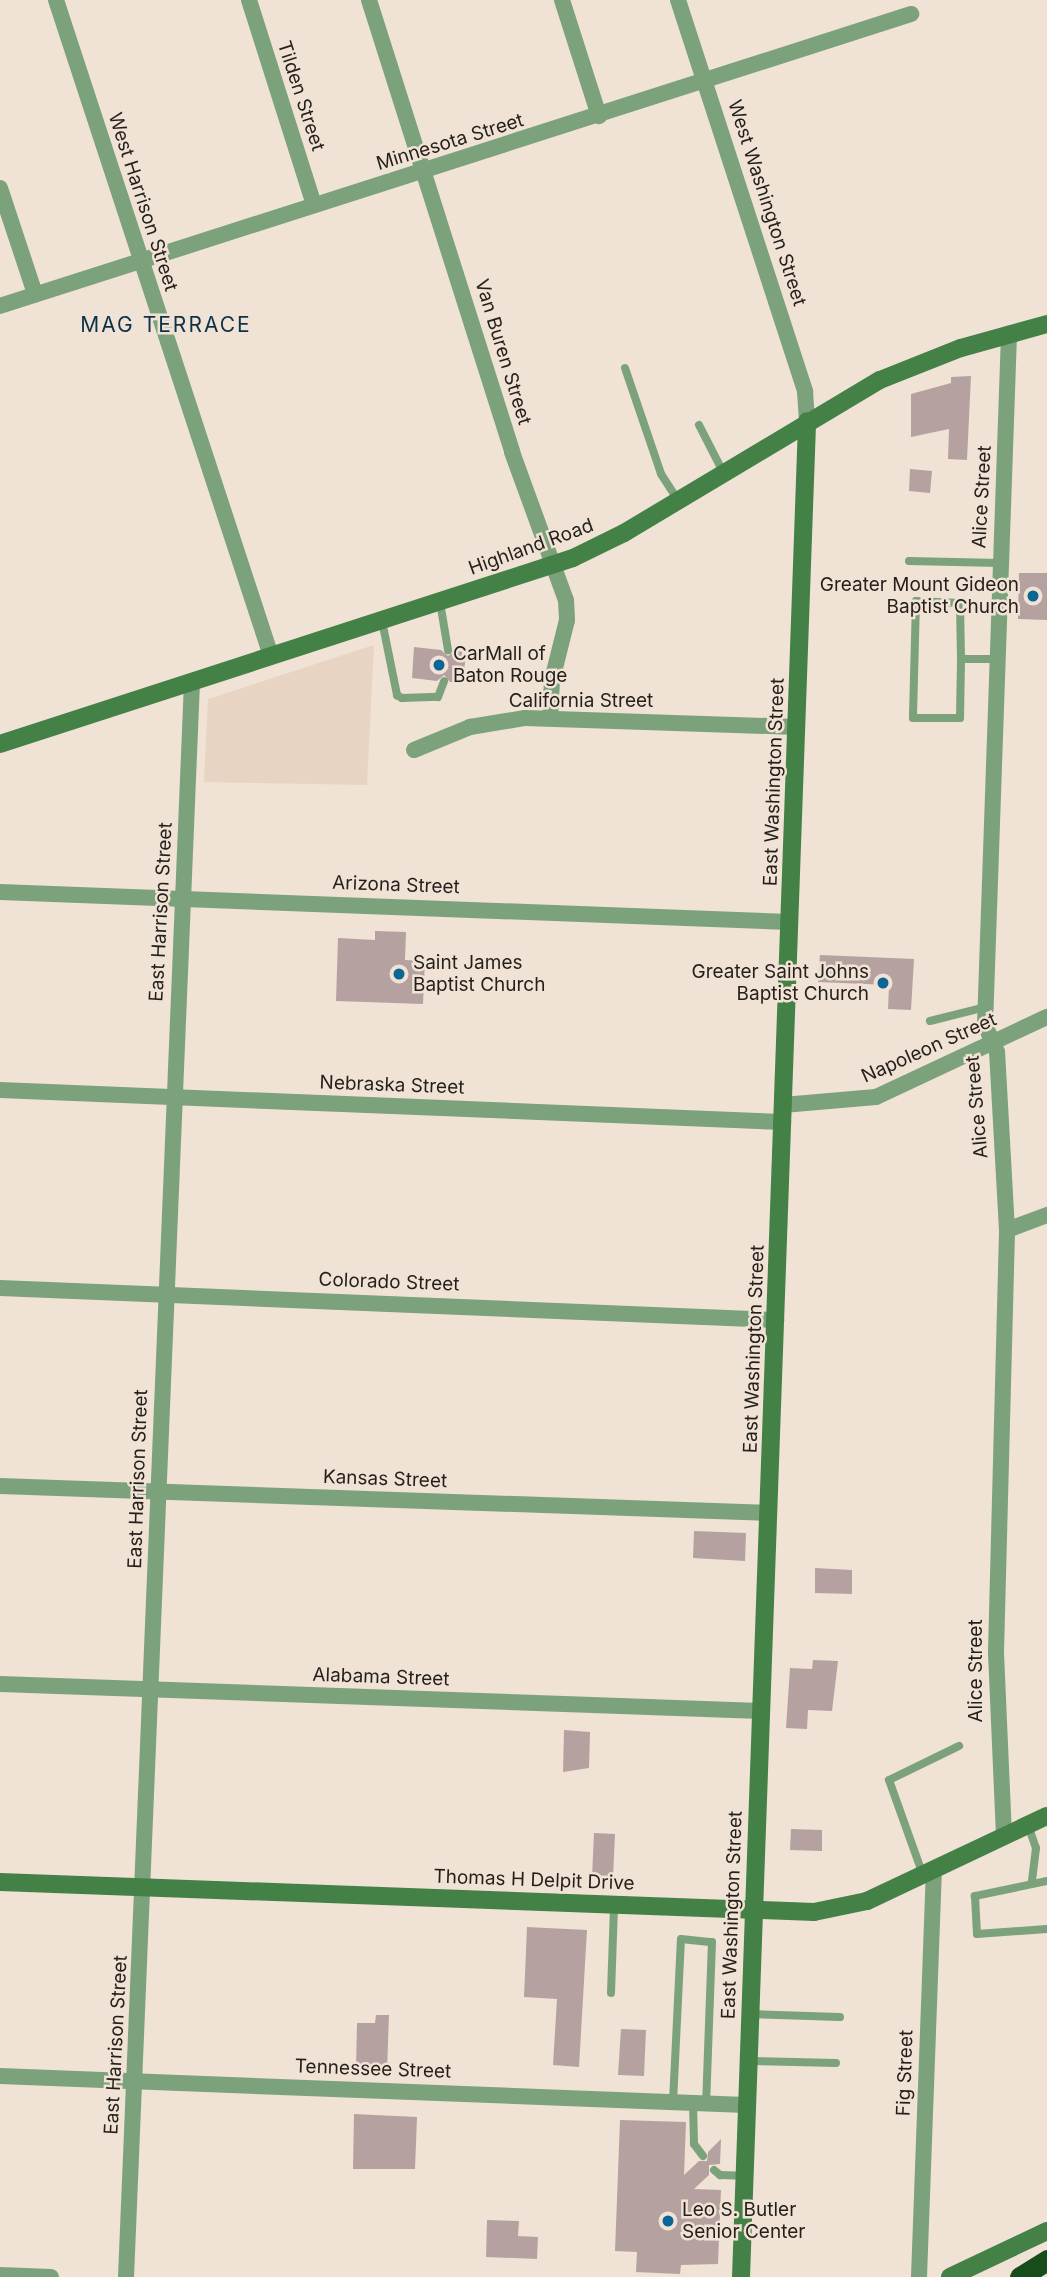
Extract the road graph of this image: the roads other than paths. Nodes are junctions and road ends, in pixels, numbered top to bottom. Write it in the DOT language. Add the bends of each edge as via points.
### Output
graph roads {
  1 [pos="56,0"];
  2 [pos="249,0"];
  3 [pos="369,0"];
  4 [pos="562,0"];
  5 [pos="678,0"];
  6 [pos="911,14"];
  7 [pos="705,82"];
  8 [pos="599,116"];
  9 [pos="425,172"];
  10 [pos="0,188"];
  11 [pos="314,205"];
  12 [pos="139,263"];
  13 [pos="35,294"];
  14 [pos="0,306"];
  15 [pos="1047,324"];
  16 [pos="1009,333"];
  17 [pos="625,368"];
  18 [pos="807,421"];
  19 [pos="699,425"];
  20 [pos="723,472"];
  21 [pos="678,500"];
  22 [pos="909,561"];
  23 [pos="1000,563"];
  24 [pos="554,564"];
  25 [pos="440,602"];
  26 [pos="382,621"];
  27 [pos="448,650"];
  28 [pos="271,656"];
  29 [pos="961,659"];
  30 [pos="997,659"];
  31 [pos="192,681"];
  32 [pos="444,681"];
  33 [pos="550,718"];
  34 [pos="796,727"];
  35 [pos="0,744"];
  36 [pos="414,750"];
  37 [pos="0,892"];
  38 [pos="183,898"];
  39 [pos="789,922"];
  40 [pos="986,1007"];
  41 [pos="1047,1017"];
  42 [pos="930,1021"];
  43 [pos="993,1042"];
  44 [pos="0,1090"];
  45 [pos="173,1097"];
  46 [pos="783,1113"];
  47 [pos="1047,1215"];
  48 [pos="1007,1230"];
  49 [pos="0,1288"];
  50 [pos="166,1294"];
  51 [pos="776,1320"];
  52 [pos="0,1486"];
  53 [pos="159,1492"];
  54 [pos="769,1513"];
  55 [pos="0,1684"];
  56 [pos="152,1690"];
  57 [pos="761,1711"];
  58 [pos="959,1746"];
  59 [pos="1047,1816"];
  60 [pos="1028,1825"];
  61 [pos="1004,1836"];
  62 [pos="929,1873"];
  63 [pos="1047,1881"];
  64 [pos="0,1882"];
  65 [pos="1032,1882"];
  66 [pos="145,1887"];
  67 [pos="614,1904"];
  68 [pos="752,1909"];
  69 [pos="1047,1929"];
  70 [pos="611,1993"];
  71 [pos="749,2014"];
  72 [pos="840,2017"];
  73 [pos="747,2061"];
  74 [pos="836,2063"];
  75 [pos="0,2076"];
  76 [pos="134,2081"];
  77 [pos="673,2102"];
  78 [pos="700,2103"];
  79 [pos="745,2105"];
  80 [pos="703,2156"];
  81 [pos="714,2170"];
  82 [pos="743,2176"];
  83 [pos="1047,2231"];
  84 [pos="1047,2260"];
  85 [pos="0,2275"];
  86 [pos="51,2277"];
  87 [pos="126,2277"];
  88 [pos="741,2277"];
  89 [pos="919,2277"];
  90 [pos="950,2277"];
  91 [pos="1020,2277"];
  1 -- 12 [label="street, West Harrison Street"];
  2 -- 11 [label="street, Tilden Street"];
  3 -- 9 [label="street, Van Buren Street"];
  4 -- 8 [label="street"];
  5 -- 7 [label="street, West Washington Street"];
  6 -- 7 [label="street, Minnesota Street"];
  7 -- 8 [label="street, Minnesota Street"];
  7 -- 18 [label="street, West Washington Street" via="805,392"];
  8 -- 9 [label="street, Minnesota Street"];
  9 -- 11 [label="street, Minnesota Street"];
  9 -- 24 [label="street, Van Buren Street" via="512,452"];
  10 -- 13 [label="street"];
  11 -- 12 [label="street, Minnesota Street"];
  12 -- 13 [label="street, Minnesota Street"];
  12 -- 28 [label="street, West Harrison Street"];
  13 -- 14 [label="street, Minnesota Street"];
  15 -- 16 [label="street, Highland Road"];
  16 -- 18 [label="street, Highland Road" via="907,368"];
  16 -- 23 [label="street, Alice Street"];
  17 -- 21 [label="lane" via="661,474"];
  18 -- 20 [label="street, Highland Road"];
  18 -- 34 [label="street, East Washington Street"];
  19 -- 20 [label="lane"];
  20 -- 21 [label="street, Highland Road"];
  21 -- 24 [label="street, Highland Road" via="591,551"];
  22 -- 23 [label="lane"];
  23 -- 30 [label="street, Alice Street"];
  24 -- 25 [label="street, Highland Road"];
  24 -- 33 [label="street, Van Buren Street" via="568,609 552,680"];
  25 -- 26 [label="street, Highland Road"];
  25 -- 27 [label="lane"];
  26 -- 28 [label="street, Highland Road"];
  26 -- 32 [label="lane" via="397,695 438,697"];
  28 -- 31 [label="street, Highland Road"];
  29 -- 29 [label="lane" via="960,718 913,718 916,601 960,603"];
  29 -- 30 [label="lane"];
  30 -- 40 [label="street, Alice Street"];
  31 -- 35 [label="street, Highland Road"];
  31 -- 38 [label="street, East Harrison Street"];
  33 -- 34 [label="street, California Street"];
  33 -- 36 [label="street, California Street" via="470,727"];
  34 -- 39 [label="street, East Washington Street"];
  37 -- 38 [label="street, Arizona Street"];
  38 -- 39 [label="street, Arizona Street"];
  38 -- 45 [label="street, East Harrison Street"];
  39 -- 46 [label="street, East Washington Street"];
  40 -- 42 [label="lane"];
  40 -- 43 [label="street, Alice Street" via="985,1025"];
  41 -- 43 [label="street, Napoleon Street"];
  43 -- 46 [label="street, Napoleon Street" via="876,1097"];
  43 -- 48 [label="street, Alice Street"];
  44 -- 45 [label="street, Nebraska Street"];
  45 -- 46 [label="street, Nebraska Street"];
  45 -- 50 [label="street, East Harrison Street"];
  46 -- 51 [label="street, East Washington Street"];
  47 -- 48 [label="street"];
  48 -- 61 [label="street, Alice Street" via="996,1652"];
  49 -- 50 [label="street, Colorado Street"];
  50 -- 51 [label="street, Colorado Street"];
  50 -- 53 [label="street, East Harrison Street"];
  51 -- 54 [label="street, East Washington Street"];
  52 -- 53 [label="street, Kansas Street"];
  53 -- 54 [label="street, Kansas Street"];
  53 -- 56 [label="street, East Harrison Street"];
  54 -- 57 [label="street, East Washington Street"];
  55 -- 56 [label="street, Alabama Street"];
  56 -- 57 [label="street, Alabama Street"];
  56 -- 66 [label="street, East Harrison Street"];
  57 -- 68 [label="street, East Washington Street"];
  58 -- 62 [label="lane" via="889,1780"];
  59 -- 60 [label="street, Thomas H Delpit Drive"];
  60 -- 61 [label="street, Thomas H Delpit Drive"];
  60 -- 65 [label="lane" via="1036,1848"];
  61 -- 62 [label="street, Thomas H Delpit Drive"];
  62 -- 68 [label="street, Thomas H Delpit Drive" via="835,1910"];
  62 -- 89 [label="street, Fig Street"];
  63 -- 65 [label="lane"];
  64 -- 66 [label="street, Thomas H Delpit Drive"];
  65 -- 69 [label="lane" via="975,1896 977,1934"];
  66 -- 67 [label="street, Thomas H Delpit Drive"];
  66 -- 76 [label="street, East Harrison Street"];
  67 -- 68 [label="street, Thomas H Delpit Drive"];
  67 -- 70 [label="lane"];
  68 -- 71 [label="street, East Washington Street"];
  71 -- 72 [label="lane"];
  71 -- 73 [label="street, East Washington Street"];
  73 -- 74 [label="lane"];
  73 -- 79 [label="street, East Washington Street"];
  75 -- 76 [label="street, Tennessee Street"];
  76 -- 77 [label="street, Tennessee Street"];
  76 -- 87 [label="street, East Harrison Street"];
  77 -- 78 [label="street, Tennessee Street"];
  77 -- 78 [label="lane" via="681,1939 712,1941"];
  78 -- 79 [label="street, Tennessee Street"];
  78 -- 80 [label="lane" via="694,2144"];
  79 -- 82 [label="street, East Washington Street"];
  81 -- 82 [label="lane" via="720,2175"];
  82 -- 88 [label="street, East Washington Street"];
  83 -- 90 [label="street"];
  84 -- 91 [label="highway"];
  85 -- 86 [label="street"];
}
